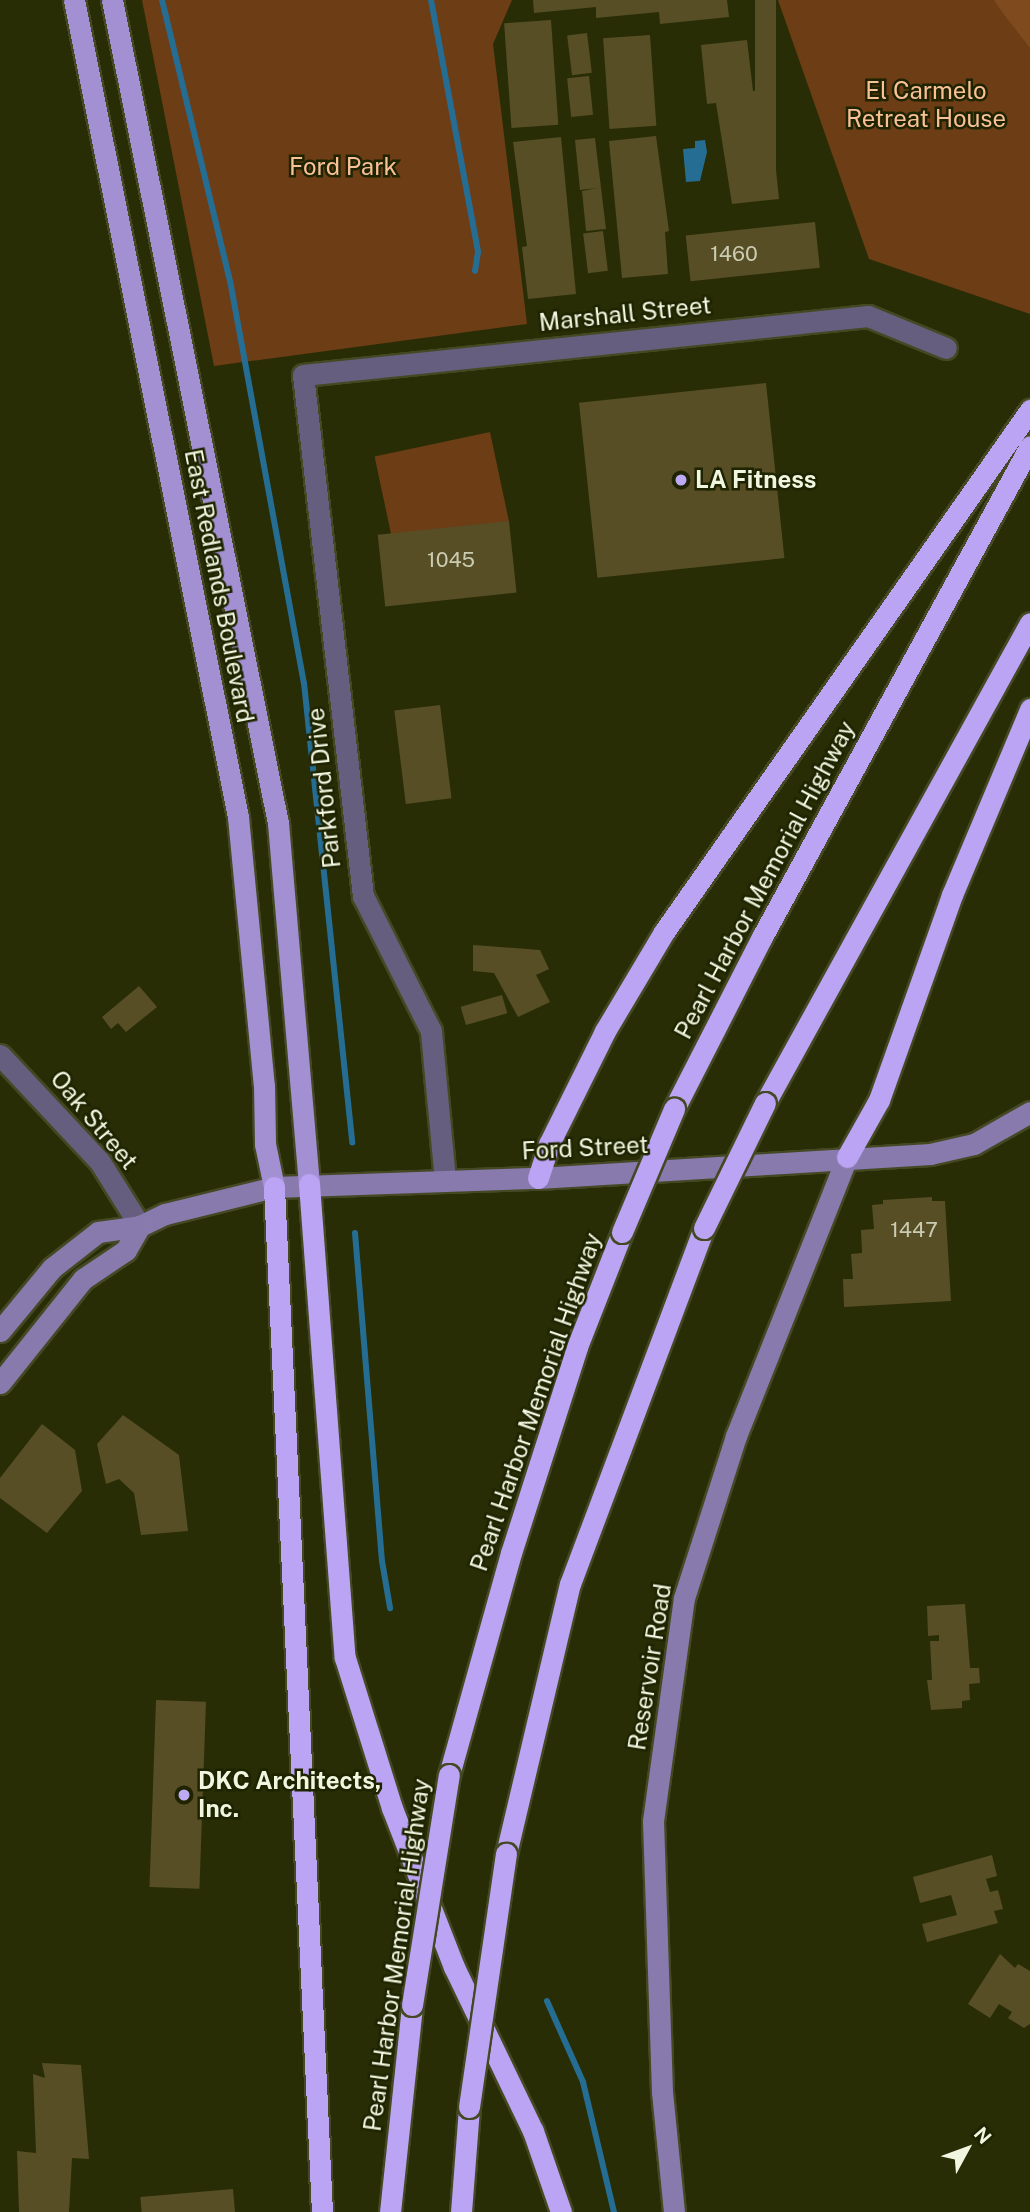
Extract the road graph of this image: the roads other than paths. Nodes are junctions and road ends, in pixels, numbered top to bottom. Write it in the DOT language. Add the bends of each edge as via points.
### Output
graph roads {
  1 [pos="74,0"];
  2 [pos="112,0"];
  3 [pos="946,348"];
  4 [pos="303,375"];
  5 [pos="1030,410"];
  6 [pos="1030,446"];
  7 [pos="1030,623"];
  8 [pos="1030,709"];
  9 [pos="0,1055"];
  10 [pos="1030,1112"];
  11 [pos="847,1157"];
  12 [pos="538,1178"];
  13 [pos="445,1181"];
  14 [pos="309,1184"];
  15 [pos="274,1187"];
  16 [pos="140,1226"];
  17 [pos="0,1331"];
  18 [pos="0,1384"];
  19 [pos="322,2212"];
  20 [pos="390,2212"];
  21 [pos="461,2212"];
  22 [pos="561,2212"];
  23 [pos="674,2212"];
  1 -- 15 [label="main road, East Redlands Boulevard" via="238,817 264,1085 265,1144"];
  2 -- 14 [label="main road, East Redlands Boulevard" via="278,823"];
  3 -- 4 [label="street, Marshall Street" via="868,316"];
  4 -- 13 [label="street, Parkford Drive" via="363,895 431,1031"];
  5 -- 12 [label="highway" via="664,932 605,1031 549,1144"];
  6 -- 20 [label="highway, Pearl Harbor Memorial Highway, bridge" via="769,925 674,1110 578,1347 511,1553 449,1775 412,2005"];
  7 -- 21 [label="highway, bridge" via="765,1103 705,1228 570,1584 506,1854 469,2107"];
  8 -- 11 [label="highway" via="952,895 879,1100"];
  9 -- 16 [label="street, Oak Street" via="100,1162"];
  10 -- 11 [label="street, Ford Street" via="974,1144 930,1154"];
  11 -- 12 [label="street, Ford Street"];
  11 -- 23 [label="street, Reservoir Road" via="736,1436 684,1598 653,1821 662,2092"];
  12 -- 13 [label="street, Ford Street"];
  13 -- 14 [label="street, Ford Street"];
  14 -- 15 [label="street, Ford Street"];
  14 -- 22 [label="highway" via="345,1658 392,1808 444,1943 533,2131"];
  15 -- 16 [label="street, Ford Street" via="164,1214"];
  15 -- 19 [label="highway"];
  16 -- 17 [label="street, Ford Street" via="98,1231 52,1268"];
  16 -- 18 [label="street" via="126,1250 83,1279"];
}
